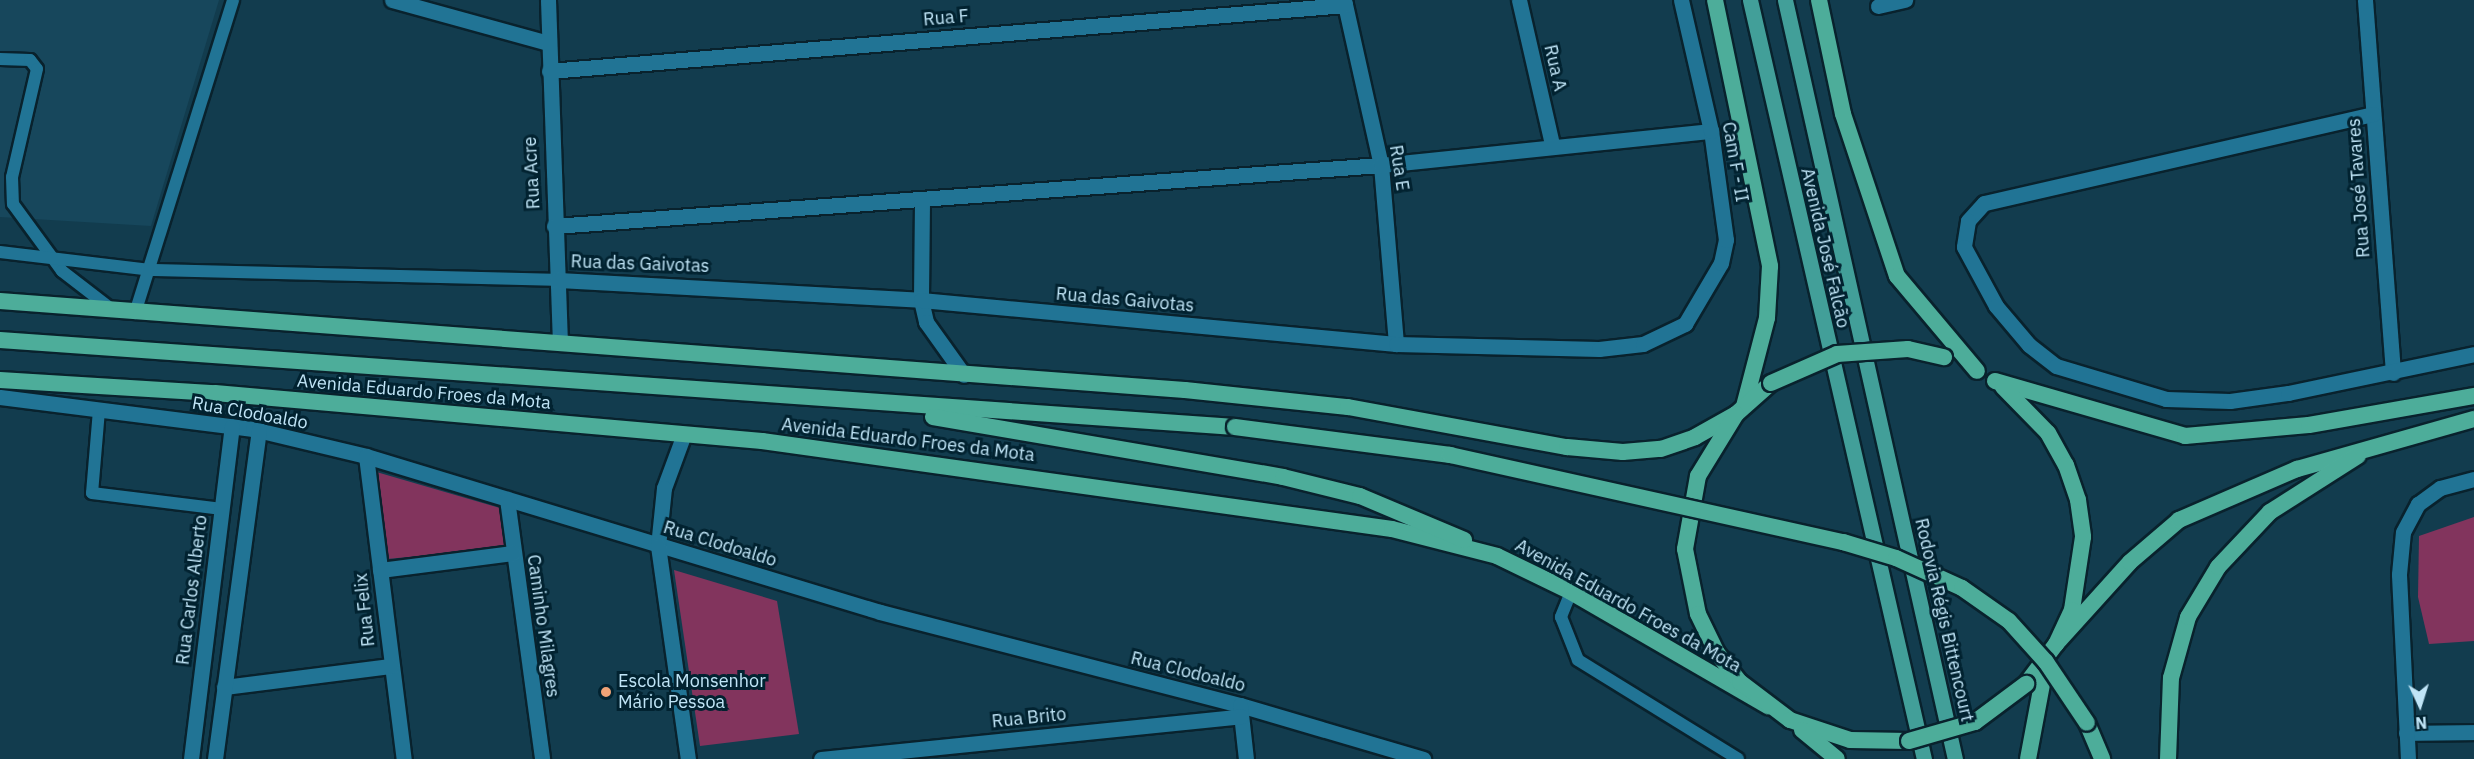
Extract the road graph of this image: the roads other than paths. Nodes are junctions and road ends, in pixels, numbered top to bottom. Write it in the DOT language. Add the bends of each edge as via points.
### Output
graph roads {
  1 [pos="234,0"];
  2 [pos="392,0"];
  3 [pos="548,0"];
  4 [pos="1519,0"];
  5 [pos="1681,0"];
  6 [pos="1715,0"];
  7 [pos="1750,0"];
  8 [pos="1785,0"];
  9 [pos="1819,0"];
  10 [pos="1905,0"];
  11 [pos="2365,0"];
  12 [pos="1345,2"];
  13 [pos="1878,6"];
  14 [pos="548,43"];
  15 [pos="0,59"];
  16 [pos="549,71"];
  17 [pos="2373,114"];
  18 [pos="1710,131"];
  19 [pos="1552,144"];
  20 [pos="1381,165"];
  21 [pos="922,202"];
  22 [pos="554,226"];
  23 [pos="0,252"];
  24 [pos="51,258"];
  25 [pos="150,270"];
  26 [pos="557,280"];
  27 [pos="921,300"];
  28 [pos="0,301"];
  29 [pos="113,311"];
  30 [pos="135,313"];
  31 [pos="1685,324"];
  32 [pos="0,340"];
  33 [pos="560,343"];
  34 [pos="1396,344"];
  35 [pos="2474,354"];
  36 [pos="1977,371"];
  37 [pos="2392,373"];
  38 [pos="964,375"];
  39 [pos="0,380"];
  40 [pos="1995,381"];
  41 [pos="2474,396"];
  42 [pos="0,398"];
  43 [pos="843,402"];
  44 [pos="99,410"];
  45 [pos="1740,410"];
  46 [pos="2474,419"];
  47 [pos="232,426"];
  48 [pos="259,430"];
  49 [pos="684,434"];
  50 [pos="2376,444"];
  51 [pos="366,456"];
  52 [pos="2474,479"];
  53 [pos="1895,490"];
  54 [pos="507,499"];
  55 [pos="222,509"];
  56 [pos="658,546"];
  57 [pos="513,553"];
  58 [pos="1497,556"];
  59 [pos="380,570"];
  60 [pos="1571,592"];
  61 [pos="2056,644"];
  62 [pos="2046,660"];
  63 [pos="390,666"];
  64 [pos="224,687"];
  65 [pos="1768,706"];
  66 [pos="1241,710"];
  67 [pos="1790,720"];
  68 [pos="2474,732"];
  69 [pos="2406,733"];
  70 [pos="1385,753"];
  71 [pos="191,759"];
  72 [pos="215,759"];
  73 [pos="404,759"];
  74 [pos="542,759"];
  75 [pos="688,759"];
  76 [pos="824,759"];
  77 [pos="1246,759"];
  78 [pos="1423,759"];
  79 [pos="1738,759"];
  80 [pos="1837,759"];
  81 [pos="1924,759"];
  82 [pos="1955,759"];
  83 [pos="2028,759"];
  84 [pos="2102,759"];
  85 [pos="2168,759"];
  86 [pos="2408,759"];
  1 -- 25 [label="lane"];
  2 -- 14 [label="street"];
  3 -- 14 [label="street, Rua Acre"];
  4 -- 19 [label="street, Rua A"];
  5 -- 18 [label="street, Cam F - II"];
  6 -- 45 [label="highway" via="1770,266 1767,318"];
  7 -- 81 [label="main road, Avenida José Falcão" via="1862,505"];
  8 -- 53 [label="main road, Avenida José Falcão"];
  9 -- 36 [label="highway" via="1843,114 1897,276"];
  10 -- 13 [label="street"];
  11 -- 17 [label="street, Rua José Tavares"];
  12 -- 16 [label="street, Rua F"];
  12 -- 20 [label="street, Rua E"];
  14 -- 16 [label="street, Rua Acre"];
  15 -- 24 [label="lane" via="30,60 37,69 11,192 20,218"];
  16 -- 22 [label="street, Rua Acre"];
  17 -- 37 [label="street, Rua José Tavares"];
  17 -- 37 [label="street" via="1984,203 1968,221 1964,248 1996,306 2029,345 2056,366 2084,378 2166,399 2230,401"];
  18 -- 19 [label="street"];
  18 -- 31 [label="street, Cam F - II" via="1725,240 1721,263"];
  19 -- 20 [label="street"];
  20 -- 21 [label="street"];
  20 -- 34 [label="street, Rua E"];
  21 -- 22 [label="street"];
  21 -- 27 [label="street"];
  22 -- 26 [label="street, Rua Acre"];
  23 -- 24 [label="lane"];
  24 -- 25 [label="lane"];
  24 -- 29 [label="lane"];
  25 -- 26 [label="lane"];
  25 -- 30 [label="lane"];
  26 -- 27 [label="street, Rua das Gaivotas"];
  26 -- 33 [label="street, Rua Acre"];
  27 -- 34 [label="street, Rua das Gaivotas"];
  27 -- 38 [label="street" via="930,332"];
  28 -- 29 [label="highway, Avenida Eduardo Froes da Mota"];
  29 -- 30 [label="highway, Avenida Eduardo Froes da Mota"];
  30 -- 33 [label="highway, Avenida Eduardo Froes da Mota"];
  31 -- 34 [label="street, Rua das Gaivotas" via="1643,344 1599,349"];
  32 -- 43 [label="highway, Avenida Eduardo Froes da Mota"];
  33 -- 38 [label="highway, Avenida Eduardo Froes da Mota"];
  35 -- 37 [label="street"];
  36 -- 40 [label="highway, Avenida Eduardo Froes da Mota"];
  36 -- 45 [label="highway, Avenida Eduardo Froes da Mota, bridge" via="1944,357 1899,349 1837,354 1771,383"];
  38 -- 45 [label="highway, Avenida Eduardo Froes da Mota" via="1348,407 1567,447 1623,452 1661,449 1695,437"];
  39 -- 49 [label="highway, Avenida Eduardo Froes da Mota" via="215,393"];
  40 -- 41 [label="highway, Avenida Eduardo Froes da Mota" via="2185,436 2309,425"];
  40 -- 61 [label="highway, Avenida Eduardo Froes da Mota" via="2048,433 2078,500 2081,574"];
  42 -- 44 [label="street, Rua Clodoaldo"];
  43 -- 58 [label="highway" via="1283,477 1360,496 1418,517"];
  43 -- 84 [label="highway, bridge" via="1234,427 1450,454 1843,542 1896,558 1962,588 2009,621 2079,707"];
  44 -- 47 [label="street, Rua Clodoaldo"];
  44 -- 55 [label="lane" via="92,493"];
  45 -- 65 [label="highway, Avenida Eduardo Froes da Mota" via="1698,476 1688,512 1688,576 1698,614 1717,653"];
  46 -- 50 [label="highway, Avenida Eduardo Froes da Mota"];
  47 -- 48 [label="street, Rua Clodoaldo"];
  47 -- 55 [label="street, Rua Carlos Alberto"];
  48 -- 51 [label="street, Rua Clodoaldo"];
  48 -- 64 [label="street"];
  49 -- 56 [label="street" via="664,488"];
  49 -- 58 [label="highway, Avenida Eduardo Froes da Mota" via="919,459 1270,509 1392,529"];
  50 -- 61 [label="highway, Avenida Eduardo Froes da Mota" via="2257,483 2179,520 2130,561"];
  50 -- 85 [label="highway" via="2270,512 2218,567 2188,617 2171,678"];
  51 -- 54 [label="street, Rua Clodoaldo"];
  51 -- 59 [label="street, Rua Felix"];
  52 -- 69 [label="street" via="2440,488 2418,504 2403,532 2398,574"];
  53 -- 82 [label="main road, Rodovia Régis Bittencourt"];
  54 -- 56 [label="street, Rua Clodoaldo"];
  54 -- 57 [label="street, Caminho Milagres"];
  55 -- 71 [label="street, Rua Carlos Alberto"];
  56 -- 66 [label="street, Rua Clodoaldo" via="880,612"];
  56 -- 75 [label="street"];
  57 -- 59 [label="street"];
  57 -- 74 [label="street, Caminho Milagres"];
  58 -- 60 [label="highway, Avenida Eduardo Froes da Mota"];
  59 -- 63 [label="street, Rua Felix"];
  60 -- 65 [label="highway, Avenida Eduardo Froes da Mota"];
  60 -- 79 [label="lane" via="1561,617 1578,660"];
  61 -- 62 [label="highway, Avenida Eduardo Froes da Mota"];
  62 -- 67 [label="highway, Avenida Eduardo Froes da Mota, bridge" via="2026,684 1975,722 1945,734 1909,741 1866,742 1819,732"];
  62 -- 83 [label="highway"];
  63 -- 64 [label="street"];
  63 -- 73 [label="street, Rua Felix"];
  64 -- 72 [label="street"];
  65 -- 67 [label="highway, Avenida Eduardo Froes da Mota"];
  66 -- 70 [label="street, Rua Clodoaldo"];
  66 -- 76 [label="street, Rua Brito"];
  66 -- 77 [label="street"];
  67 -- 80 [label="highway"];
  68 -- 69 [label="street"];
  69 -- 86 [label="street"];
  70 -- 78 [label="street, Rua Clodoaldo"];
}
